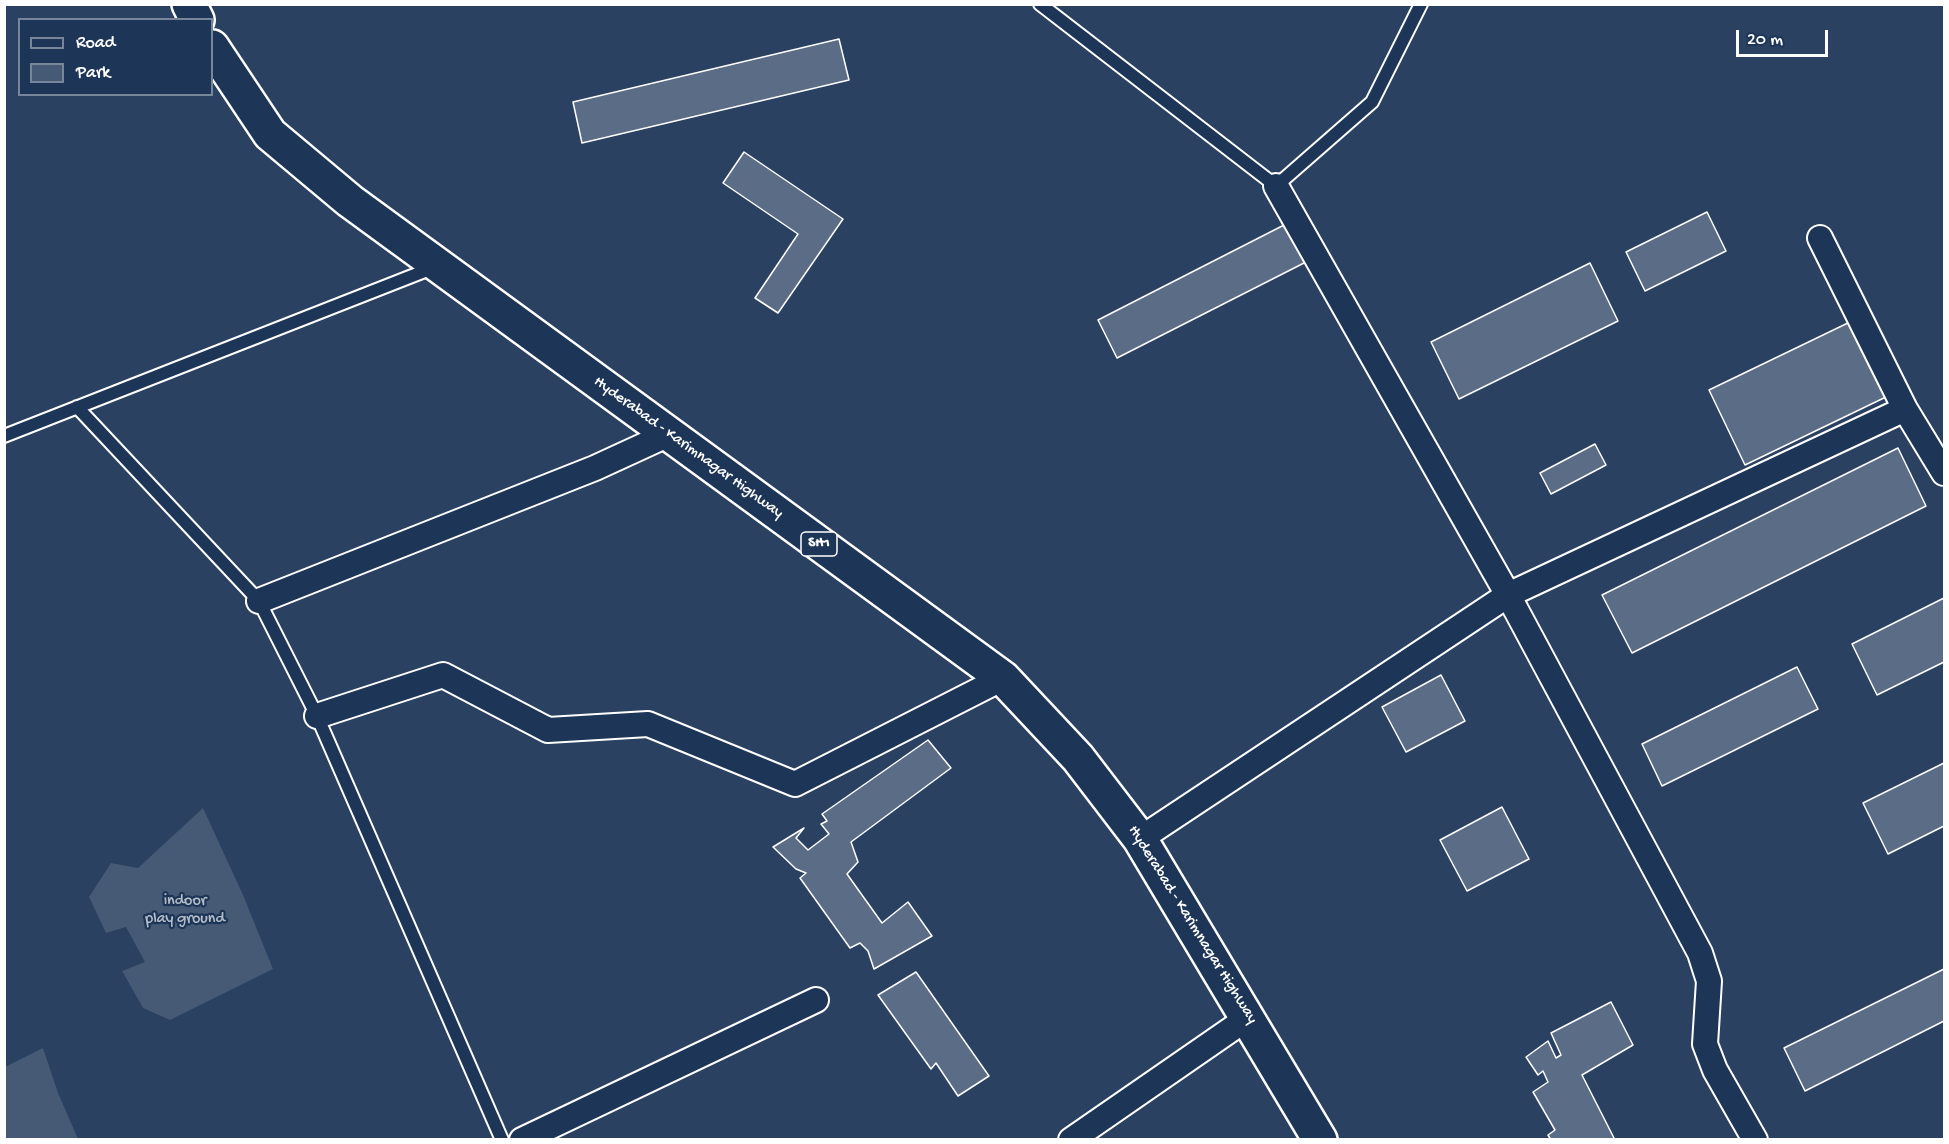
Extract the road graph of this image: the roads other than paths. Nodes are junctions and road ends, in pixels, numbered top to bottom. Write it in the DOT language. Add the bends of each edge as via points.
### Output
graph roads {
  1 [pos="189,4"];
  2 [pos="1040,4"];
  3 [pos="1421,4"];
  4 [pos="196,18"];
  5 [pos="213,48"];
  6 [pos="1276,186"];
  7 [pos="1820,238"];
  8 [pos="439,265"];
  9 [pos="77,407"];
  10 [pos="1905,408"];
  11 [pos="669,434"];
  12 [pos="4,436"];
  13 [pos="1944,473"];
  14 [pos="1508,595"];
  15 [pos="259,601"];
  16 [pos="1003,678"];
  17 [pos="318,716"];
  18 [pos="1140,839"];
  19 [pos="816,1000"];
  20 [pos="1249,1017"];
  21 [pos="502,1140"];
  22 [pos="522,1140"];
  23 [pos="1071,1140"];
  24 [pos="1320,1140"];
  25 [pos="1755,1140"];
  1 -- 4 [label="main road"];
  2 -- 6 [label="lane"];
  3 -- 6 [label="lane" via="1372,102"];
  5 -- 8 [label="main road, Hyderabad - Karimnagar Highway / SH1" via="270,134 350,201"];
  6 -- 14 [label="street"];
  7 -- 10 [label="street"];
  8 -- 9 [label="lane"];
  8 -- 11 [label="main road, Hyderabad - Karimnagar Highway / SH1"];
  9 -- 12 [label="lane"];
  9 -- 15 [label="lane"];
  10 -- 13 [label="street"];
  10 -- 14 [label="street"];
  11 -- 15 [label="street" via="595,468"];
  11 -- 16 [label="main road, Hyderabad - Karimnagar Highway / SH1"];
  14 -- 18 [label="street"];
  14 -- 25 [label="street" via="1700,953 1709,981 1705,1044 1715,1070"];
  15 -- 17 [label="lane"];
  16 -- 17 [label="street" via="795,784 648,724 548,730 443,675"];
  16 -- 18 [label="main road, Hyderabad - Karimnagar Highway / SH1" via="1078,758"];
  17 -- 21 [label="lane"];
  18 -- 20 [label="main road, Hyderabad - Karimnagar Highway / SH1"];
  19 -- 22 [label="street"];
  20 -- 23 [label="street"];
  20 -- 24 [label="main road, Hyderabad - Karimnagar Highway / SH1"];
}
